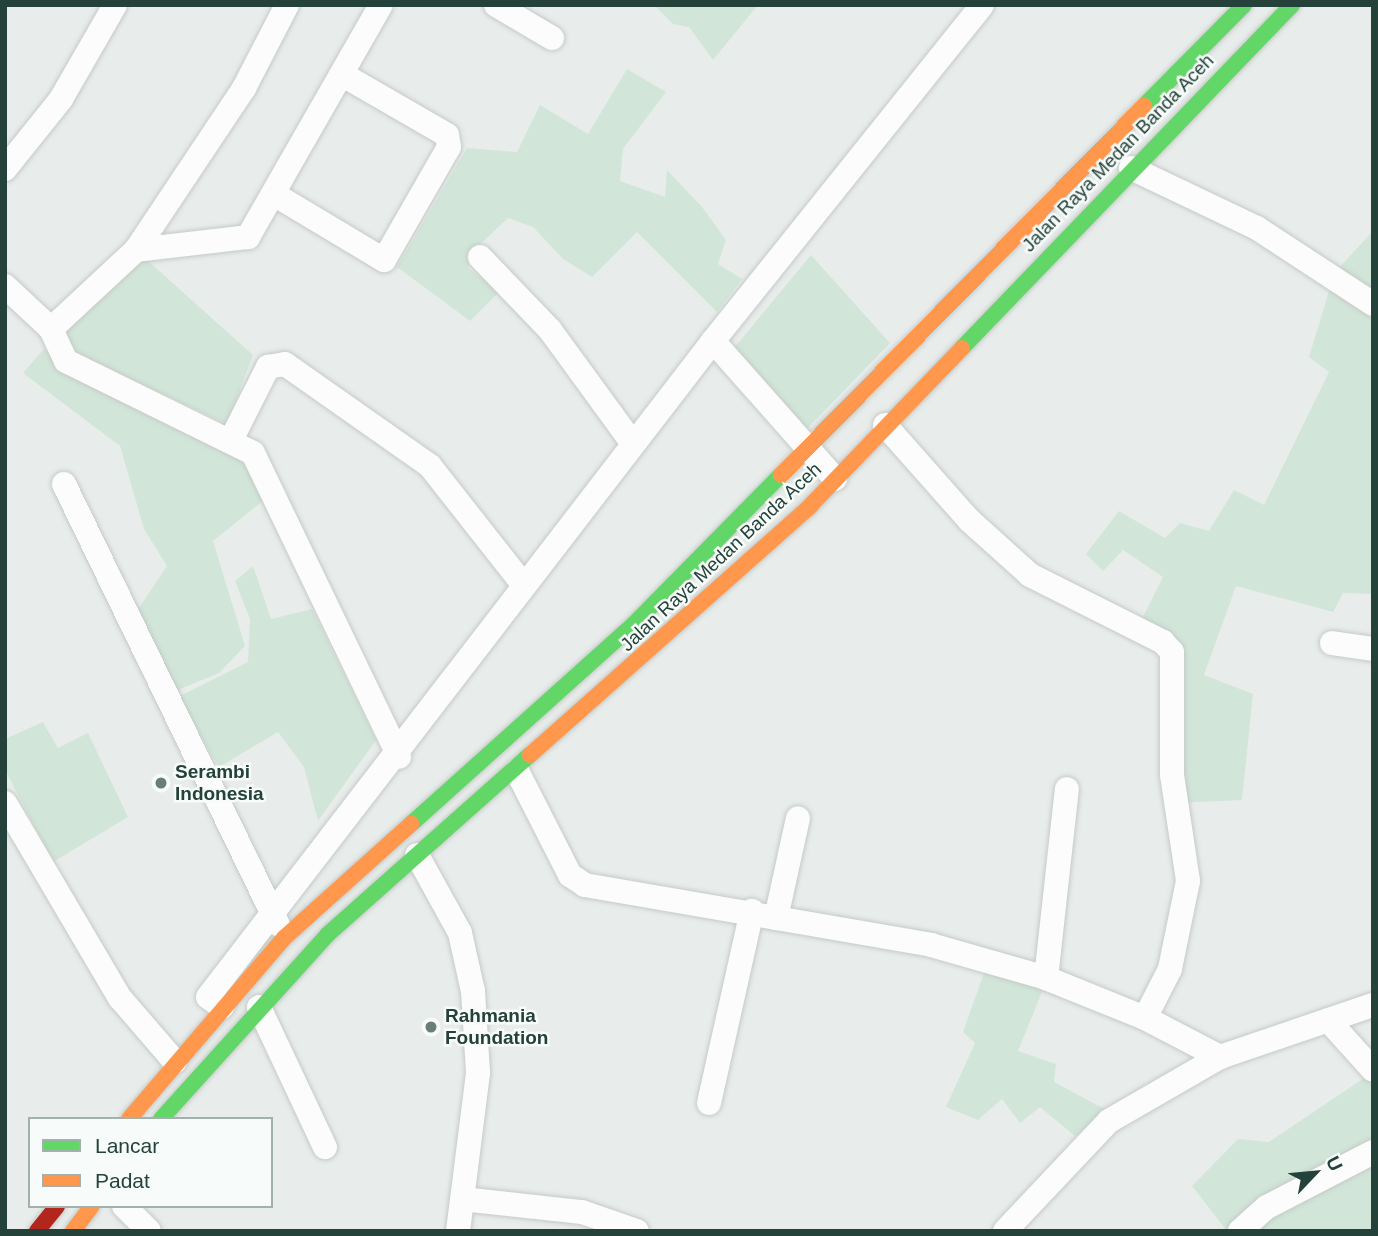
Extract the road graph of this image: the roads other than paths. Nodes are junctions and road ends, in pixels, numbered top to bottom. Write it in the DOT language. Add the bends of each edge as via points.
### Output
graph roads {
  1 [pos="115,5"];
  2 [pos="287,5"];
  3 [pos="381,5"];
  4 [pos="496,5"];
  5 [pos="982,5"];
  6 [pos="1244,5"];
  7 [pos="1292,5"];
  8 [pos="552,38"];
  9 [pos="343,75"];
  10 [pos="1131,168"];
  11 [pos="5,169"];
  12 [pos="277,196"];
  13 [pos="136,250"];
  14 [pos="480,257"];
  15 [pos="5,286"];
  16 [pos="1373,304"];
  17 [pos="51,329"];
  18 [pos="713,341"];
  19 [pos="885,425"];
  20 [pos="232,438"];
  21 [pos="633,444"];
  22 [pos="809,452"];
  23 [pos="835,479"];
  24 [pos="64,484"];
  25 [pos="523,584"];
  26 [pos="1332,643"];
  27 [pos="1373,649"];
  28 [pos="399,757"];
  29 [pos="517,771"];
  30 [pos="1067,789"];
  31 [pos="5,803"];
  32 [pos="798,818"];
  33 [pos="417,855"];
  34 [pos="273,911"];
  35 [pos="752,911"];
  36 [pos="776,918"];
  37 [pos="284,938"];
  38 [pos="261,962"];
  39 [pos="1046,978"];
  40 [pos="280,983"];
  41 [pos="1373,1005"];
  42 [pos="222,1007"];
  43 [pos="259,1007"];
  44 [pos="1145,1018"];
  45 [pos="1328,1020"];
  46 [pos="1220,1058"];
  47 [pos="175,1062"];
  48 [pos="1373,1070"];
  49 [pos="709,1103"];
  50 [pos="131,1117"];
  51 [pos="163,1117"];
  52 [pos="325,1147"];
  53 [pos="1373,1152"];
  54 [pos="462,1199"];
  55 [pos="55,1208"];
  56 [pos="90,1208"];
  57 [pos="126,1208"];
  58 [pos="37,1231"];
  59 [pos="73,1231"];
  60 [pos="149,1231"];
  61 [pos="458,1231"];
  62 [pos="637,1231"];
  63 [pos="1004,1231"];
  64 [pos="1240,1231"];
  1 -- 11 [label="street" via="61,99"];
  2 -- 13 [label="street" via="244,88"];
  3 -- 9 [label="street"];
  4 -- 8 [label="street"];
  5 -- 18 [label="street"];
  6 -- 22 [label="highway, Jalan Raya Medan Banda Aceh"];
  7 -- 10 [label="highway, Jalan Raya Medan Banda Aceh"];
  9 -- 12 [label="street"];
  9 -- 12 [label="street" via="447,135 449,146 384,260"];
  10 -- 16 [label="street" via="1257,228"];
  10 -- 19 [label="highway, Jalan Raya Medan Banda Aceh"];
  12 -- 13 [label="street" via="242,241"];
  13 -- 17 [label="street"];
  14 -- 21 [label="street" via="550,330"];
  15 -- 17 [label="street"];
  17 -- 20 [label="street" via="66,361"];
  18 -- 21 [label="street"];
  18 -- 22 [label="street"];
  19 -- 23 [label="highway, Jalan Raya Medan Banda Aceh"];
  19 -- 44 [label="street" via="969,520 1030,575 1163,642 1172,652 1171,775 1188,881 1170,969"];
  20 -- 25 [label="street" via="257,383 274,363 285,364 430,466"];
  20 -- 28 [label="street" via="261,463"];
  21 -- 25 [label="street"];
  22 -- 23 [label="street"];
  22 -- 37 [label="highway, Jalan Raya Medan Banda Aceh" via="635,624"];
  23 -- 29 [label="highway, Jalan Raya Medan Banda Aceh"];
  24 -- 34 [label="street"];
  25 -- 28 [label="street"];
  26 -- 27 [label="street"];
  28 -- 34 [label="street"];
  29 -- 33 [label="highway, Jalan Raya Medan Banda Aceh"];
  29 -- 35 [label="street" via="578,882"];
  30 -- 39 [label="street"];
  31 -- 47 [label="street" via="120,998"];
  32 -- 36 [label="street"];
  33 -- 40 [label="highway, Jalan Raya Medan Banda Aceh"];
  33 -- 54 [label="street" via="460,933 473,991 478,1073"];
  34 -- 37 [label="street"];
  34 -- 42 [label="street" via="208,996"];
  35 -- 36 [label="street"];
  35 -- 49 [label="street"];
  36 -- 39 [label="street" via="873,932"];
  37 -- 38 [label="highway, Jalan Raya Medan Banda Aceh"];
  38 -- 40 [label="highway"];
  38 -- 42 [label="highway, Jalan Raya Medan Banda Aceh"];
  39 -- 44 [label="street"];
  40 -- 43 [label="highway, Jalan Raya Medan Banda Aceh"];
  41 -- 45 [label="street"];
  42 -- 47 [label="highway, Jalan Raya Medan Banda Aceh"];
  43 -- 51 [label="highway, Jalan Raya Medan Banda Aceh"];
  43 -- 52 [label="street"];
  44 -- 46 [label="street"];
  45 -- 46 [label="street"];
  45 -- 48 [label="street"];
  46 -- 63 [label="street" via="1088,1137"];
  47 -- 50 [label="highway, Jalan Raya Medan Banda Aceh"];
  53 -- 64 [label="street" via="1267,1207"];
  54 -- 61 [label="street"];
  54 -- 62 [label="street" via="582,1212"];
  55 -- 58 [label="highway"];
  56 -- 59 [label="highway"];
  57 -- 60 [label="street"];
}
